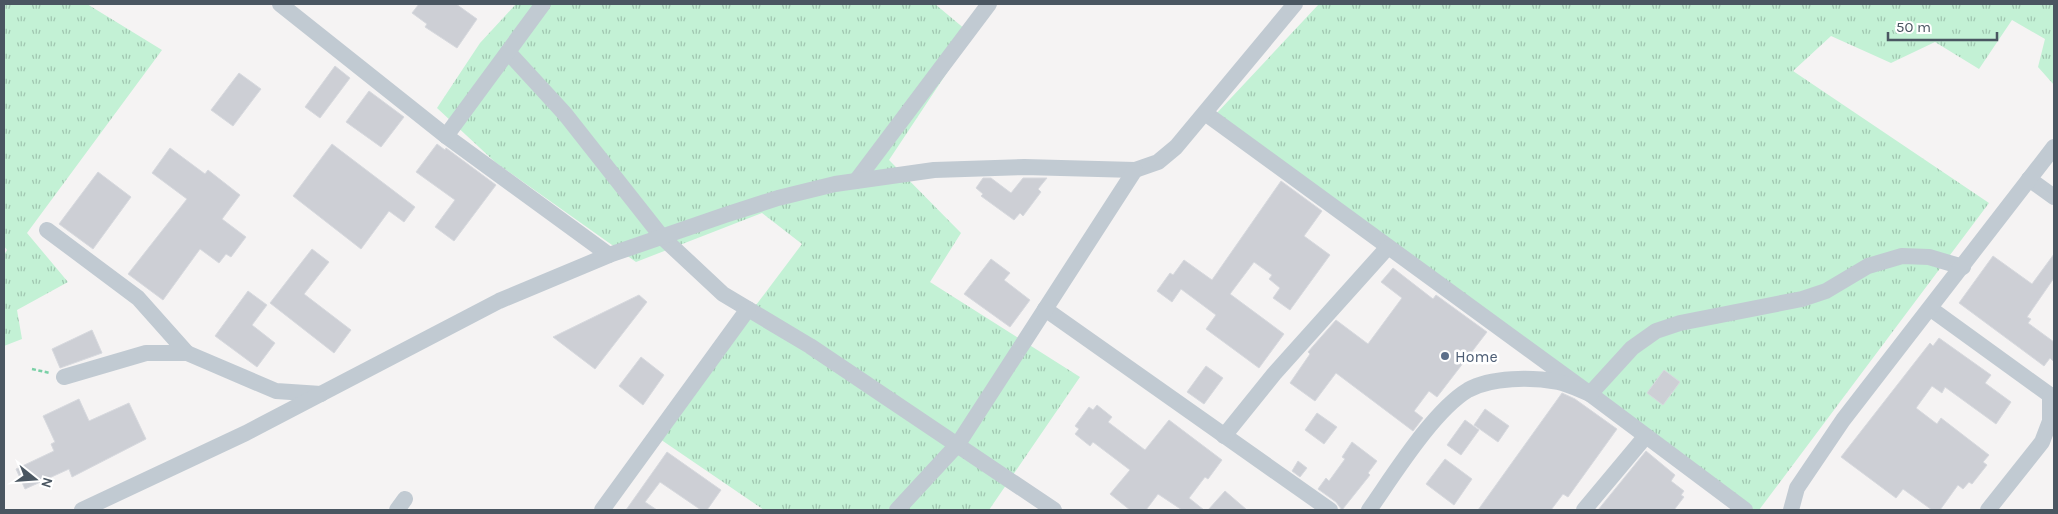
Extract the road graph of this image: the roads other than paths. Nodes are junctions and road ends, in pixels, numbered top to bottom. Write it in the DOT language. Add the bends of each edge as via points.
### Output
graph roads {
  1 [pos="280,4"];
  2 [pos="543,4"];
  3 [pos="1295,4"];
  4 [pos="984,5"];
  5 [pos="508,52"];
  6 [pos="1205,113"];
  7 [pos="446,136"];
  8 [pos="2054,146"];
  9 [pos="1135,170"];
  10 [pos="2029,179"];
  11 [pos="856,181"];
  12 [pos="2054,198"];
  13 [pos="47,230"];
  14 [pos="662,236"];
  15 [pos="1388,247"];
  16 [pos="609,255"];
  17 [pos="1963,267"];
  18 [pos="748,309"];
  19 [pos="1045,309"];
  20 [pos="1931,309"];
  21 [pos="187,353"];
  22 [pos="64,377"];
  23 [pos="323,394"];
  24 [pos="1590,394"];
  25 [pos="2052,397"];
  26 [pos="1224,436"];
  27 [pos="1645,437"];
  28 [pos="958,444"];
  29 [pos="82,510"];
  30 [pos="602,510"];
  31 [pos="897,510"];
  32 [pos="1054,510"];
  33 [pos="1330,510"];
  34 [pos="1369,510"];
  35 [pos="1584,510"];
  36 [pos="1745,510"];
  37 [pos="1790,510"];
  38 [pos="1988,510"];
  1 -- 7 [label="street"];
  2 -- 5 [label="street"];
  3 -- 6 [label="street"];
  4 -- 11 [label="street"];
  5 -- 7 [label="street"];
  5 -- 14 [label="street" via="566,114"];
  6 -- 9 [label="street" via="1176,148 1158,162"];
  6 -- 15 [label="street"];
  7 -- 16 [label="street"];
  8 -- 10 [label="street"];
  9 -- 11 [label="street" via="1015,167 934,170"];
  9 -- 19 [label="street"];
  10 -- 12 [label="street"];
  10 -- 17 [label="street"];
  11 -- 14 [label="street" via="778,198"];
  13 -- 21 [label="street" via="138,298"];
  14 -- 16 [label="street"];
  14 -- 18 [label="street" via="723,294"];
  15 -- 24 [label="street"];
  15 -- 26 [label="street" via="1274,374"];
  16 -- 23 [label="street" via="499,301"];
  17 -- 20 [label="street"];
  17 -- 24 [label="street" via="1928,257 1902,256 1868,266 1826,292 1656,331 1632,348"];
  18 -- 28 [label="street"];
  18 -- 30 [label="street"];
  19 -- 26 [label="street"];
  19 -- 28 [label="street"];
  20 -- 25 [label="street"];
  20 -- 37 [label="street" via="1843,420 1797,488"];
  21 -- 22 [label="street" via="146,353"];
  21 -- 23 [label="street" via="276,391"];
  23 -- 29 [label="street"];
  24 -- 27 [label="street"];
  24 -- 34 [label="street" via="1559,382 1520,378 1469,389 1451,402 1415,445"];
  25 -- 38 [label="street" via="2050,421 2042,442"];
  26 -- 33 [label="street"];
  27 -- 35 [label="street"];
  27 -- 36 [label="street"];
  28 -- 31 [label="street"];
  28 -- 32 [label="street"];
}
